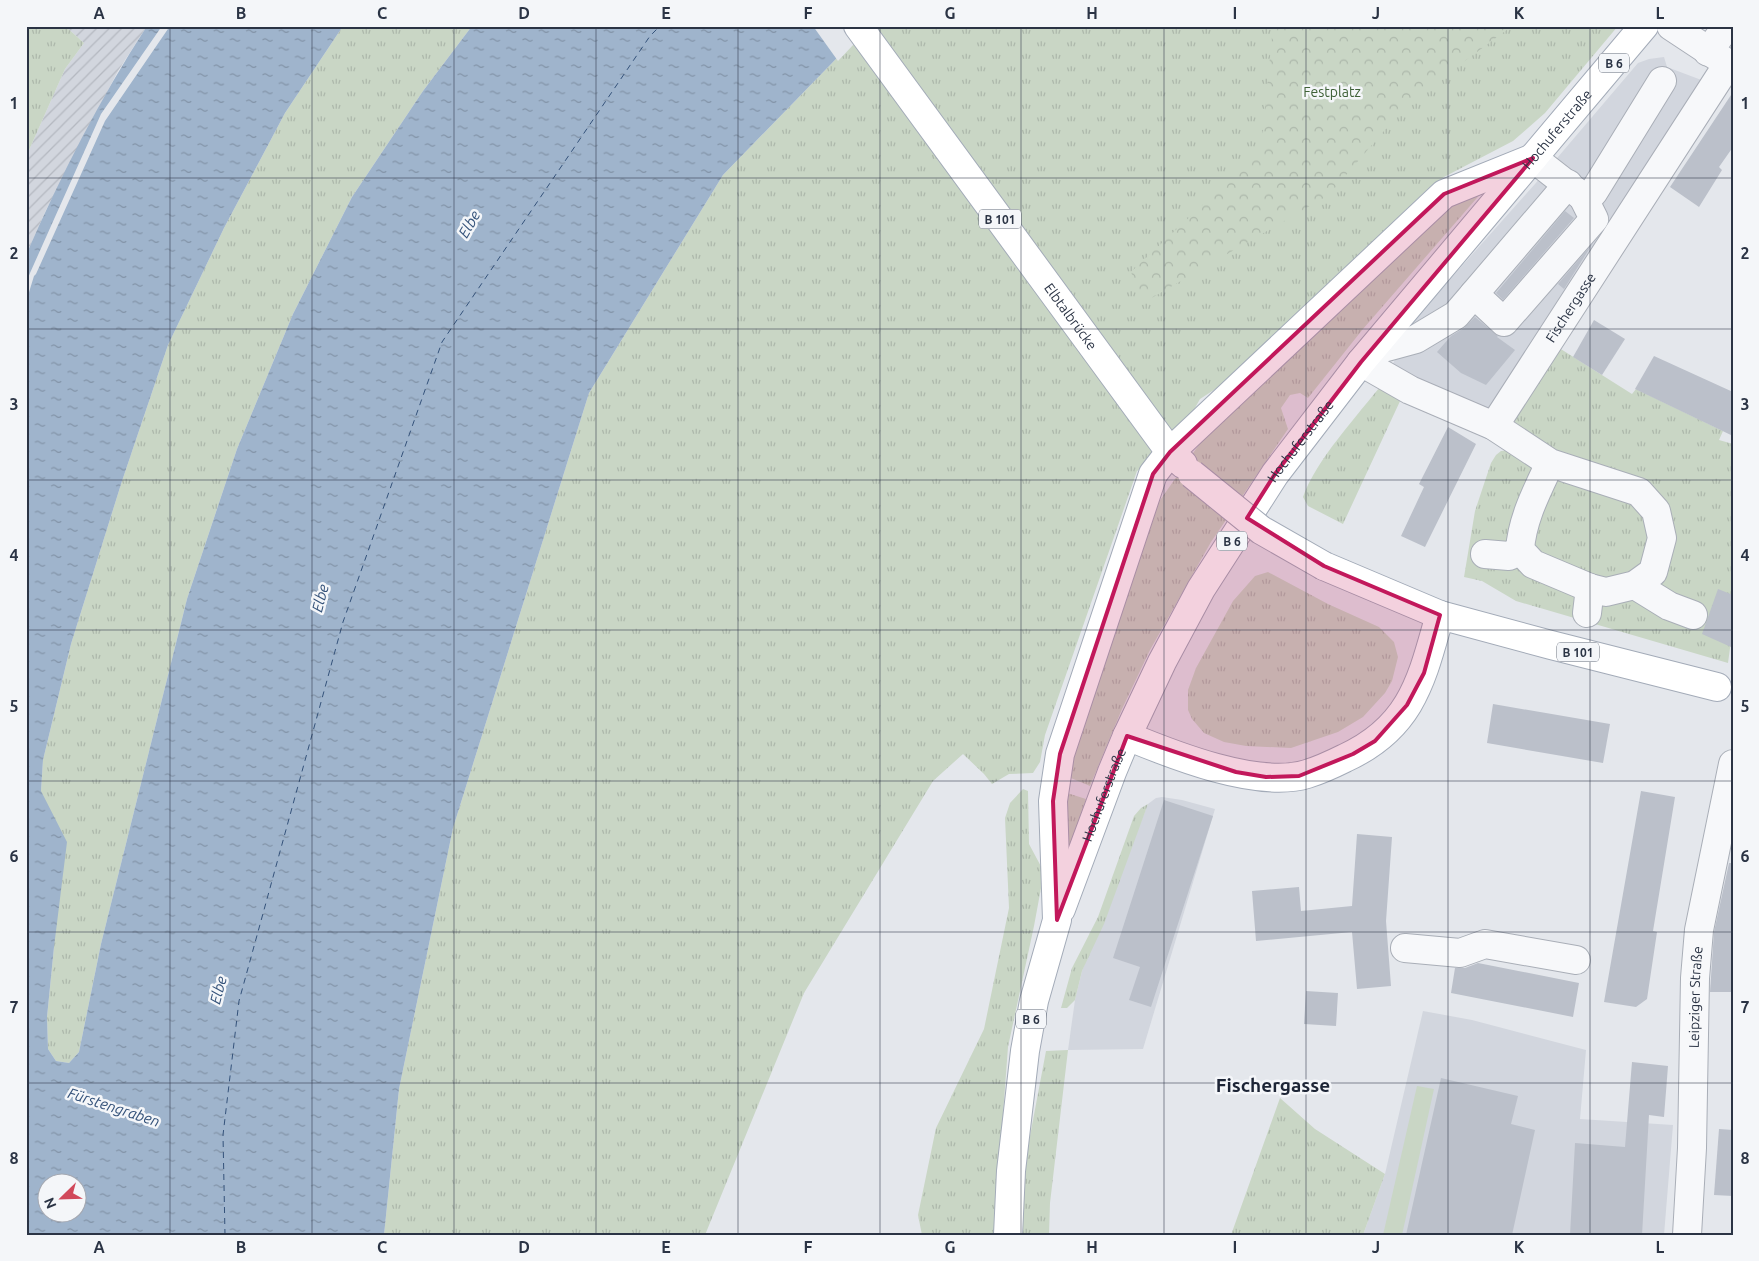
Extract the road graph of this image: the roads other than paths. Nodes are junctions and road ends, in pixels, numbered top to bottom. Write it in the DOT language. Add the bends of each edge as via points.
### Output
graph roads {
  1 [pos="858,26"];
  2 [pos="1644,26"];
  3 [pos="1671,26"];
  4 [pos="1727,26"];
  5 [pos="1723,61"];
  6 [pos="1662,81"];
  7 [pos="1533,158"];
  8 [pos="1575,190"];
  9 [pos="1474,294"];
  10 [pos="1366,357"];
  11 [pos="1494,426"];
  12 [pos="1170,452"];
  13 [pos="1550,463"];
  14 [pos="1520,550"];
  15 [pos="1485,554"];
  16 [pos="1635,585"];
  17 [pos="1440,615"];
  18 [pos="1693,616"];
  19 [pos="1717,687"];
  20 [pos="1127,736"];
  21 [pos="1733,764"];
  22 [pos="1057,920"];
  23 [pos="1405,948"];
  24 [pos="1576,960"];
  25 [pos="1008,1235"];
  26 [pos="1687,1235"];
  1 -- 12 [label="main road, Elbtalbrücke / B 101"];
  2 -- 7 [label="main road, Hochuferstraße / B 6"];
  3 -- 5 [label="street"];
  4 -- 5 [label="street, Fischergasse"];
  5 -- 11 [label="street, Fischergasse"];
  6 -- 8 [label="street" via="1593,193"];
  7 -- 8 [label="street"];
  7 -- 10 [label="main road, Hochuferstraße / B 6"];
  7 -- 12 [label="main road" via="1444,194"];
  8 -- 9 [label="street"];
  8 -- 9 [label="street" via="1594,219 1504,322"];
  9 -- 10 [label="street" via="1456,315 1416,339"];
  10 -- 11 [label="street" via="1410,390"];
  10 -- 20 [label="main road, Hochuferstraße / B 6" via="1275,474 1206,581"];
  11 -- 13 [label="street"];
  12 -- 17 [label="main road, Elbtalbrücke / B 101, bridge" via="1261,530 1324,566"];
  12 -- 22 [label="main road" via="1153,474 1060,754 1053,801"];
  13 -- 14 [label="street" via="1530,508"];
  13 -- 16 [label="street" via="1639,492 1656,511 1662,538 1653,572"];
  14 -- 15 [label="street" via="1509,556"];
  14 -- 16 [label="street" via="1533,564 1589,600"];
  16 -- 18 [label="street"];
  17 -- 19 [label="main road, B 101"];
  17 -- 20 [label="main road" via="1424,673 1408,705 1388,731 1353,754 1306,774 1266,777 1236,772 1170,754"];
  20 -- 22 [label="main road, Hochuferstraße / B 6"];
  21 -- 26 [label="street, Leipziger Straße" via="1699,930"];
  22 -- 25 [label="main road, B 6" via="1034,1001 1025,1051 1011,1172"];
  23 -- 24 [label="street" via="1460,953 1485,944"];
}
